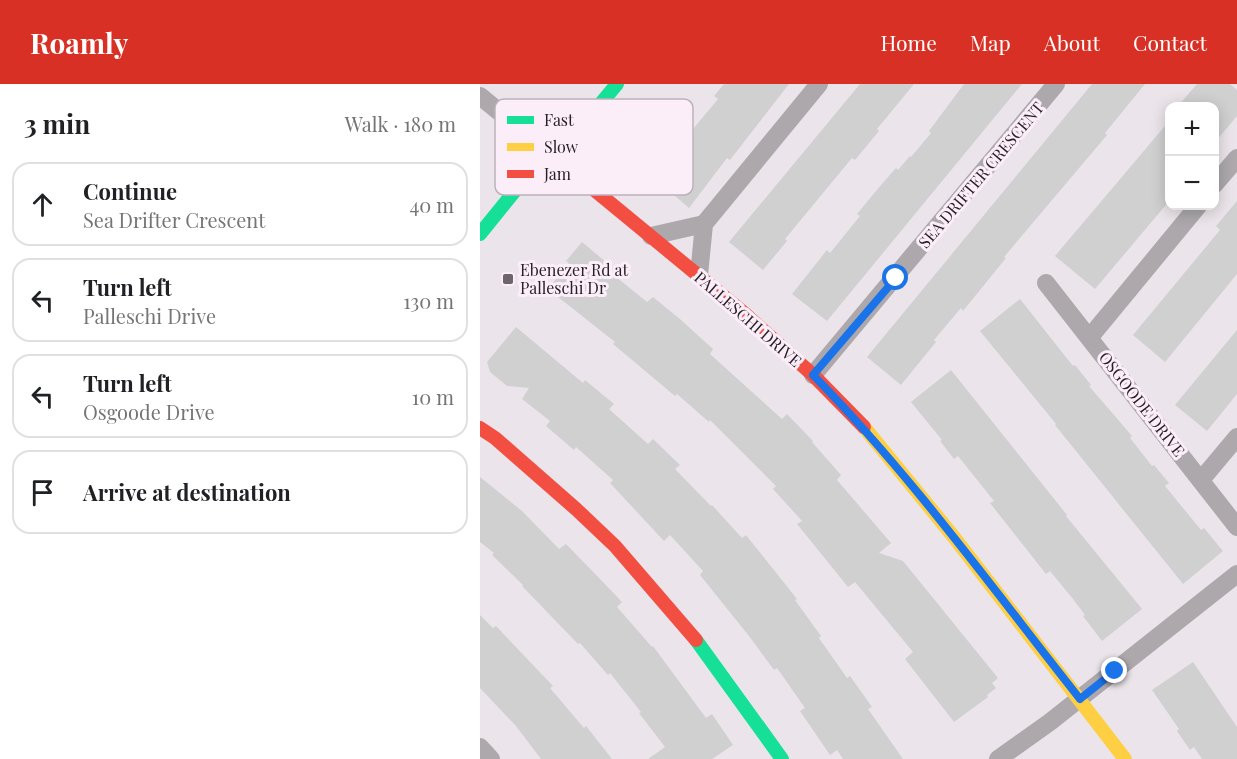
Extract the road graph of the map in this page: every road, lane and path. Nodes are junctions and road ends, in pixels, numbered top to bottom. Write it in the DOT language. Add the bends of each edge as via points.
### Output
graph roads {
  1 [pos="617,84"];
  2 [pos="819,84"];
  3 [pos="1056,84"];
  4 [pos="480,96"];
  5 [pos="604,99"];
  6 [pos="495,108"];
  7 [pos="1237,158"];
  8 [pos="1219,180"];
  9 [pos="512,195"];
  10 [pos="601,195"];
  11 [pos="1195,210"];
  12 [pos="704,224"];
  13 [pos="480,234"];
  14 [pos="651,236"];
  15 [pos="699,275"];
  16 [pos="1046,283"];
  17 [pos="1090,337"];
  18 [pos="813,375"];
  19 [pos="480,428"];
  20 [pos="1237,437"];
  21 [pos="1201,480"];
  22 [pos="1237,527"];
  23 [pos="1237,574"];
  24 [pos="1080,699"];
  25 [pos="480,747"];
  26 [pos="491,759"];
  27 [pos="782,759"];
  28 [pos="998,759"];
  29 [pos="1125,759"];
  1 -- 5 [label="street"];
  2 -- 12 [label="street"];
  3 -- 18 [label="street, SEA DRIFTER CRESCENT"];
  4 -- 6 [label="street"];
  7 -- 8 [label="street"];
  9 -- 13 [label="street"];
  10 -- 14 [label="street, PALLESCHI DRIVE"];
  11 -- 17 [label="street"];
  12 -- 14 [label="street"];
  12 -- 15 [label="street"];
  14 -- 15 [label="street, PALLESCHI DRIVE"];
  15 -- 18 [label="street, PALLESCHI DRIVE"];
  16 -- 17 [label="street, OSGOODE DRIVE"];
  17 -- 21 [label="street, OSGOODE DRIVE"];
  18 -- 24 [label="street, PALLESCHI DRIVE" via="953,536"];
  19 -- 27 [label="street" via="588,520 661,598 693,635"];
  20 -- 21 [label="street"];
  21 -- 22 [label="street, OSGOODE DRIVE"];
  23 -- 24 [label="street"];
  24 -- 28 [label="street"];
  24 -- 29 [label="street, PALLESCHI DRIVE"];
  25 -- 26 [label="street"];
}
